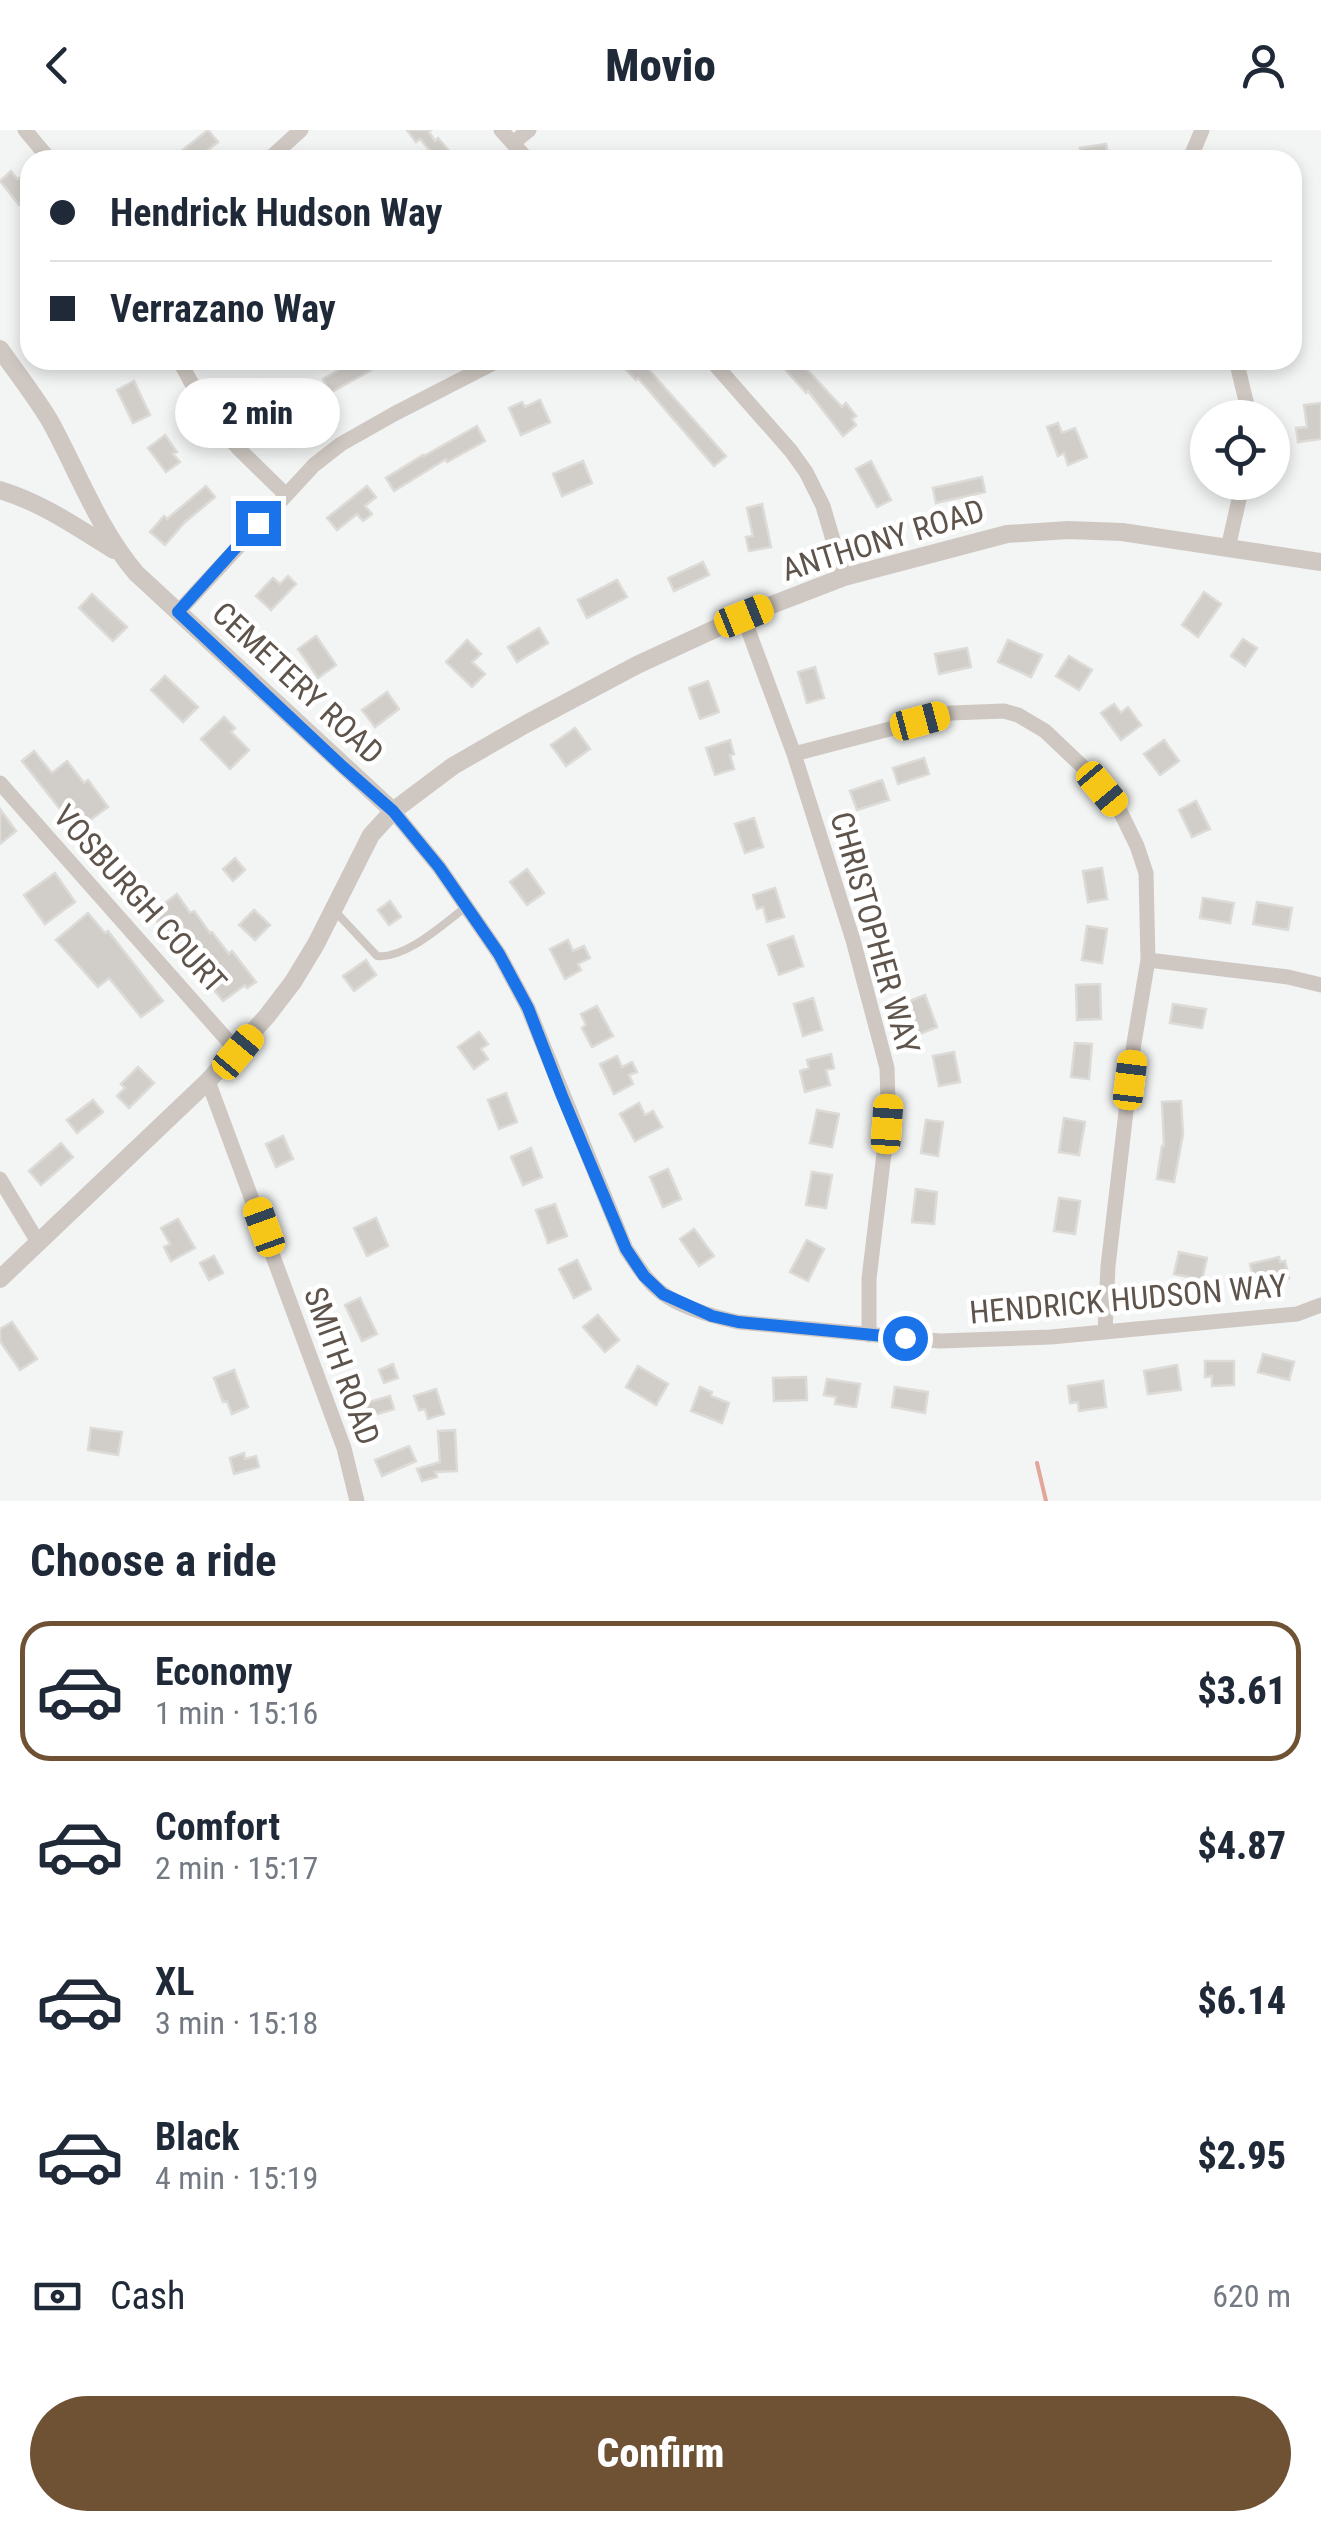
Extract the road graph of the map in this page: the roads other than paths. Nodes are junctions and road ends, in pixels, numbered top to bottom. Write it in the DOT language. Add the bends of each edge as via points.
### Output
graph roads {
  1 [pos="25,130"];
  2 [pos="300,130"];
  3 [pos="501,130"];
  4 [pos="529,130"];
  5 [pos="513,143"];
  6 [pos="42,150"];
  7 [pos="279,150"];
  8 [pos="519,150"];
  9 [pos="0,350"];
  10 [pos="184,370"];
  11 [pos="480,370"];
  12 [pos="721,370"];
  13 [pos="1238,370"];
  14 [pos="1246,400"];
  15 [pos="0,490"];
  16 [pos="285,494"];
  17 [pos="1238,500"];
  18 [pos="1228,548"];
  19 [pos="119,554"];
  20 [pos="1321,562"];
  21 [pos="844,576"];
  22 [pos="178,612"];
  23 [pos="744,616"];
  24 [pos="794,754"];
  25 [pos="0,783"];
  26 [pos="393,811"];
  27 [pos="466,907"];
  28 [pos="334,909"];
  29 [pos="1148,960"];
  30 [pos="1321,985"];
  31 [pos="238,1052"];
  32 [pos="208,1081"];
  33 [pos="0,1179"];
  34 [pos="38,1242"];
  35 [pos="0,1279"];
  36 [pos="1321,1305"];
  37 [pos="1106,1332"];
  38 [pos="869,1335"];
  39 [pos="357,1501"];
  1 -- 6 [label="street"];
  2 -- 7 [label="street"];
  3 -- 5 [label="street"];
  4 -- 5 [label="street"];
  5 -- 8 [label="street"];
  9 -- 19 [label="street, CEMETERY ROAD" via="48,418"];
  10 -- 16 [label="street" via="210,419"];
  11 -- 16 [label="street" via="341,444"];
  12 -- 21 [label="street" via="806,472"];
  13 -- 14 [label="street"];
  15 -- 19 [label="street" via="28,498"];
  16 -- 22 [label="street"];
  17 -- 18 [label="street"];
  18 -- 20 [label="street, ANTHONY ROAD"];
  18 -- 21 [label="street, ANTHONY ROAD" via="1122,532 1007,534"];
  19 -- 22 [label="street, CEMETERY ROAD"];
  21 -- 23 [label="street, ANTHONY ROAD"];
  22 -- 26 [label="street, CEMETERY ROAD"];
  23 -- 24 [label="street, CHRISTOPHER WAY"];
  23 -- 26 [label="street, ANTHONY ROAD" via="526,724"];
  24 -- 29 [label="street" via="951,713 1018,715 1046,732 1119,809 1146,873"];
  24 -- 38 [label="street, CHRISTOPHER WAY" via="887,1068"];
  25 -- 31 [label="street, VOSBURGH COURT"];
  26 -- 27 [label="street, HENDRICK HUDSON WAY"];
  26 -- 28 [label="street, ANTHONY ROAD" via="371,834"];
  27 -- 28 [label="lane" via="385,957"];
  27 -- 38 [label="street, HENDRICK HUDSON WAY" via="528,1008 626,1249 644,1276 663,1294 712,1316"];
  28 -- 31 [label="street, ANTHONY ROAD" via="293,982"];
  29 -- 30 [label="street"];
  29 -- 37 [label="street" via="1114,1210"];
  31 -- 32 [label="street, ANTHONY ROAD"];
  32 -- 34 [label="street, ANTHONY ROAD"];
  32 -- 39 [label="street, SMITH ROAD" via="344,1448"];
  33 -- 34 [label="street"];
  34 -- 35 [label="street, ANTHONY ROAD"];
  36 -- 37 [label="street, HENDRICK HUDSON WAY" via="1297,1314"];
  37 -- 38 [label="street, HENDRICK HUDSON WAY" via="940,1342"];
}
